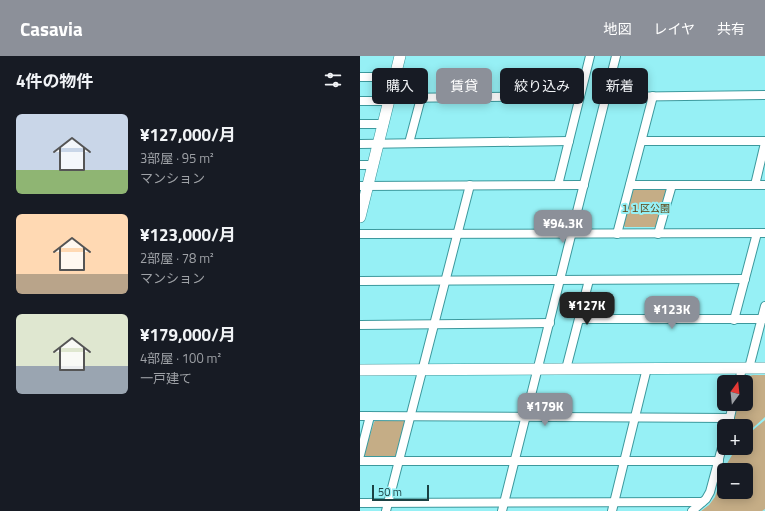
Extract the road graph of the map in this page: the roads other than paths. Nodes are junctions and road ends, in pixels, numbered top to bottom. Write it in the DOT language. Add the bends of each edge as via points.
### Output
graph roads {
  1 [pos="400,56"];
  2 [pos="590,56"];
  3 [pos="616,56"];
  4 [pos="397,68"];
  5 [pos="613,68"];
  6 [pos="360,77"];
  7 [pos="372,77"];
  8 [pos="584,80"];
  9 [pos="765,95"];
  10 [pos="648,96"];
  11 [pos="653,96"];
  12 [pos="500,97"];
  13 [pos="428,98"];
  14 [pos="372,100"];
  15 [pos="360,101"];
  16 [pos="389,104"];
  17 [pos="419,104"];
  18 [pos="578,104"];
  19 [pos="604,104"];
  20 [pos="360,124"];
  21 [pos="384,124"];
  22 [pos="569,141"];
  23 [pos="642,141"];
  24 [pos="765,142"];
  25 [pos="379,143"];
  26 [pos="409,143"];
  27 [pos="360,144"];
  28 [pos="360,165"];
  29 [pos="373,165"];
  30 [pos="470,185"];
  31 [pos="558,185"];
  32 [pos="584,185"];
  33 [pos="630,185"];
  34 [pos="672,185"];
  35 [pos="754,185"];
  36 [pos="765,185"];
  37 [pos="364,186"];
  38 [pos="361,212"];
  39 [pos="761,233"];
  40 [pos="360,234"];
  41 [pos="457,234"];
  42 [pos="572,234"];
  43 [pos="617,234"];
  44 [pos="658,234"];
  45 [pos="745,279"];
  46 [pos="560,280"];
  47 [pos="589,280"];
  48 [pos="360,281"];
  49 [pos="445,281"];
  50 [pos="765,306"];
  51 [pos="763,319"];
  52 [pos="579,320"];
  53 [pos="734,320"];
  54 [pos="550,323"];
  55 [pos="434,324"];
  56 [pos="360,325"];
  57 [pos="647,368"];
  58 [pos="746,368"];
  59 [pos="765,368"];
  60 [pos="538,369"];
  61 [pos="566,369"];
  62 [pos="360,370"];
  63 [pos="422,370"];
  64 [pos="742,375"];
  65 [pos="360,416"];
  66 [pos="370,416"];
  67 [pos="410,416"];
  68 [pos="526,417"];
  69 [pos="635,417"];
  70 [pos="717,421"];
  71 [pos="360,455"];
  72 [pos="720,455"];
  73 [pos="625,460"];
  74 [pos="360,461"];
  75 [pos="399,461"];
  76 [pos="515,461"];
  77 [pos="719,461"];
  78 [pos="360,502"];
  79 [pos="388,502"];
  80 [pos="504,502"];
  81 [pos="614,502"];
  82 [pos="702,502"];
  83 [pos="386,511"];
  84 [pos="502,511"];
  85 [pos="612,511"];
  86 [pos="692,511"];
  1 -- 4 [label="street"];
  2 -- 8 [label="street"];
  3 -- 5 [label="street"];
  6 -- 7 [label="street"];
  9 -- 11 [label="street"];
  10 -- 11 [label="street"];
  11 -- 23 [label="street"];
  12 -- 13 [label="street"];
  14 -- 15 [label="street"];
  16 -- 21 [label="street"];
  17 -- 26 [label="street"];
  18 -- 22 [label="street"];
  19 -- 32 [label="street"];
  20 -- 21 [label="street"];
  21 -- 25 [label="street"];
  22 -- 26 [label="street"];
  22 -- 31 [label="street"];
  23 -- 24 [label="street"];
  23 -- 33 [label="street"];
  24 -- 35 [label="street"];
  25 -- 26 [label="street"];
  25 -- 27 [label="street"];
  25 -- 29 [label="street"];
  28 -- 29 [label="street"];
  29 -- 37 [label="street"];
  30 -- 31 [label="street"];
  30 -- 37 [label="street"];
  30 -- 41 [label="street"];
  31 -- 32 [label="street"];
  32 -- 42 [label="street"];
  33 -- 34 [label="street"];
  33 -- 43 [label="street"];
  34 -- 35 [label="street"];
  34 -- 44 [label="street"];
  35 -- 36 [label="street"];
  37 -- 38 [label="street"];
  39 -- 44 [label="street"];
  39 -- 45 [label="street"];
  40 -- 41 [label="street"];
  41 -- 42 [label="street"];
  41 -- 49 [label="street"];
  42 -- 43 [label="street"];
  42 -- 46 [label="street"];
  43 -- 44 [label="street"];
  45 -- 47 [label="street"];
  45 -- 53 [label="street"];
  46 -- 47 [label="street"];
  46 -- 49 [label="street"];
  46 -- 54 [label="street"];
  47 -- 52 [label="street"];
  48 -- 49 [label="street"];
  49 -- 55 [label="street"];
  50 -- 51 [label="street"];
  51 -- 53 [label="street"];
  51 -- 58 [label="street"];
  52 -- 53 [label="street"];
  52 -- 61 [label="street"];
  54 -- 55 [label="street"];
  54 -- 60 [label="street"];
  55 -- 56 [label="street"];
  55 -- 63 [label="street"];
  57 -- 58 [label="street"];
  57 -- 61 [label="street"];
  57 -- 69 [label="street"];
  58 -- 59 [label="street"];
  58 -- 64 [label="street"];
  60 -- 61 [label="street"];
  60 -- 63 [label="street"];
  60 -- 68 [label="street"];
  62 -- 63 [label="street"];
  63 -- 67 [label="street"];
  65 -- 66 [label="street"];
  66 -- 67 [label="street"];
  66 -- 71 [label="street"];
  67 -- 68 [label="street"];
  67 -- 75 [label="street"];
  68 -- 69 [label="street"];
  68 -- 76 [label="street"];
  69 -- 70 [label="street"];
  69 -- 73 [label="street"];
  72 -- 77 [label="street"];
  73 -- 76 [label="street"];
  73 -- 77 [label="street"];
  73 -- 81 [label="street"];
  74 -- 75 [label="street"];
  75 -- 76 [label="street"];
  75 -- 79 [label="street"];
  76 -- 80 [label="street"];
  77 -- 82 [label="street" via="710,492"];
  78 -- 79 [label="street"];
  79 -- 80 [label="street"];
  79 -- 83 [label="street"];
  80 -- 81 [label="street"];
  80 -- 84 [label="street"];
  81 -- 82 [label="street"];
  81 -- 85 [label="street"];
  82 -- 86 [label="street"];
}
